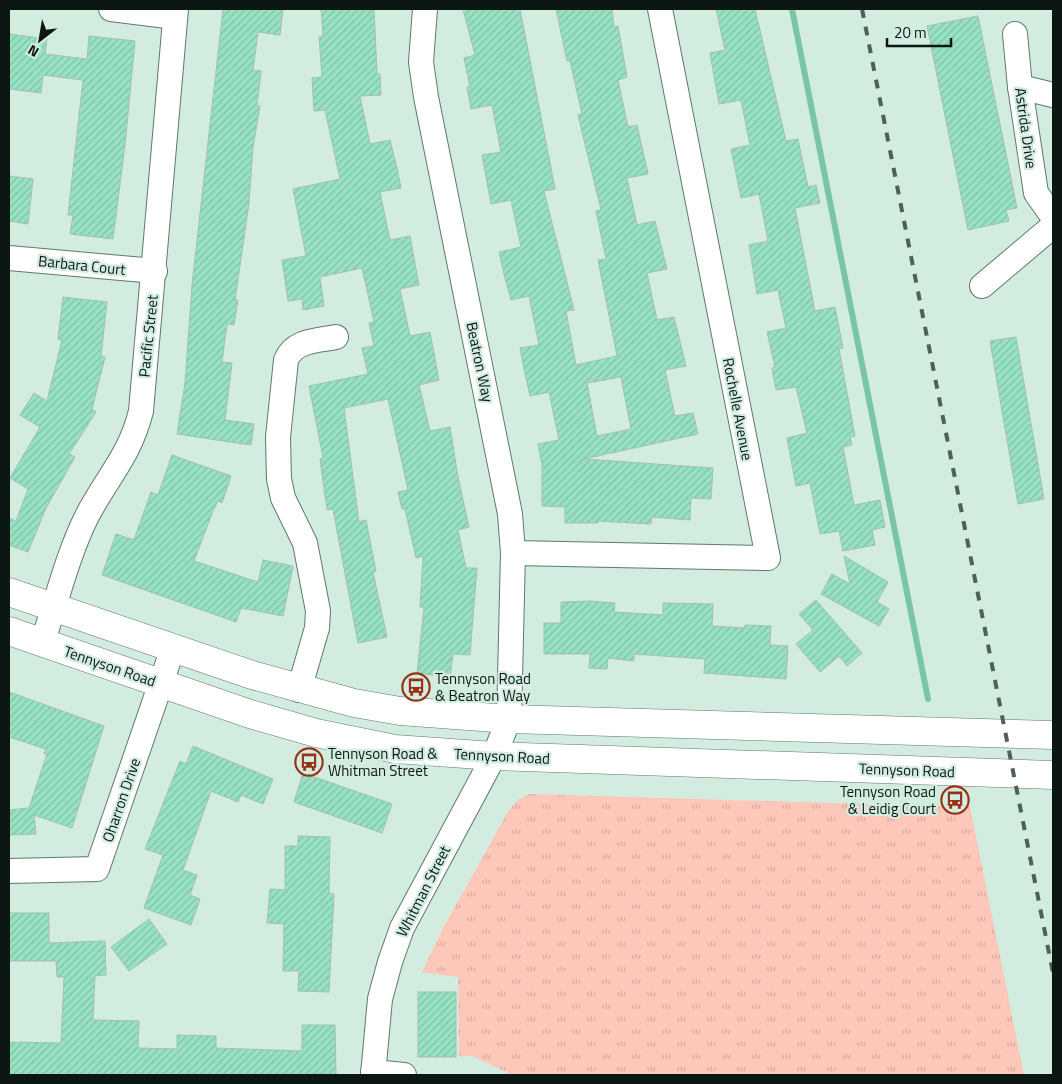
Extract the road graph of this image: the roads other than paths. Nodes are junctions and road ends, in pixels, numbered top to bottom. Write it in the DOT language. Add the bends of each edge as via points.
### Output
graph roads {
  1 [pos="112,9"];
  2 [pos="426,9"];
  3 [pos="660,9"];
  4 [pos="176,13"];
  5 [pos="1015,34"];
  6 [pos="1020,87"];
  7 [pos="1053,95"];
  8 [pos="1053,217"];
  9 [pos="1053,226"];
  10 [pos="9,258"];
  11 [pos="155,272"];
  12 [pos="982,286"];
  13 [pos="336,337"];
  14 [pos="513,553"];
  15 [pos="9,592"];
  16 [pos="54,608"];
  17 [pos="9,632"];
  18 [pos="42,643"];
  19 [pos="173,648"];
  20 [pos="160,684"];
  21 [pos="299,690"];
  22 [pos="509,719"];
  23 [pos="1053,734"];
  24 [pos="494,756"];
  25 [pos="1053,775"];
  26 [pos="9,871"];
  27 [pos="373,1074"];
  28 [pos="404,1075"];
  1 -- 4 [label="street"];
  2 -- 14 [label="street, Beatron Way" via="422,62 426,97 504,481"];
  3 -- 14 [label="street, Rochelle Avenue" via="768,558"];
  4 -- 11 [label="street, Pacific Street"];
  5 -- 6 [label="street, Astrida Drive"];
  6 -- 7 [label="street"];
  6 -- 8 [label="street, Astrida Drive" via="1036,193"];
  9 -- 12 [label="street"];
  10 -- 11 [label="street, Barbara Court"];
  11 -- 16 [label="street, Pacific Street" via="136,432 86,518"];
  13 -- 21 [label="street" via="297,345 290,350 286,360 277,457 279,479 283,498 305,543 318,611 317,628"];
  14 -- 22 [label="street, Beatron Way"];
  15 -- 16 [label="main road"];
  16 -- 18 [label="street, Pacific Street"];
  16 -- 19 [label="main road"];
  17 -- 18 [label="main road, Tennyson Road"];
  18 -- 20 [label="main road, Tennyson Road"];
  19 -- 20 [label="street, Oharron Drive"];
  19 -- 21 [label="main road"];
  20 -- 24 [label="main road, Tennyson Road" via="250,714 348,740 395,749"];
  20 -- 26 [label="street, Oharron Drive" via="97,869"];
  21 -- 22 [label="main road" via="400,711"];
  22 -- 23 [label="main road"];
  22 -- 24 [label="street, Whitman Street"];
  24 -- 25 [label="main road, Tennyson Road"];
  24 -- 27 [label="street, Whitman Street" via="402,928 380,999"];
  27 -- 28 [label="street"];
}
